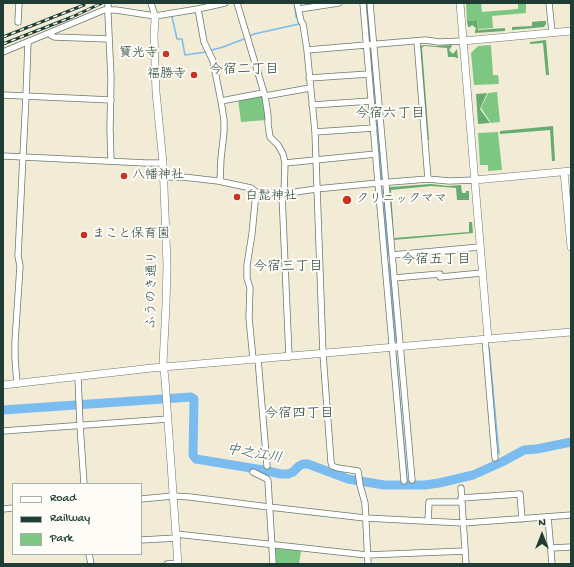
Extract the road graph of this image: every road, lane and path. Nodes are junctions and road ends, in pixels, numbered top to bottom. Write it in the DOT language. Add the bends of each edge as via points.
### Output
graph roads {
  1 [pos="19,3"];
  2 [pos="108,3"];
  3 [pos="151,3"];
  4 [pos="226,3"];
  5 [pos="237,3"];
  6 [pos="298,3"];
  7 [pos="339,3"];
  8 [pos="363,3"];
  9 [pos="370,3"];
  10 [pos="460,3"];
  11 [pos="549,3"];
  12 [pos="198,9"];
  13 [pos="299,9"];
  14 [pos="108,10"];
  15 [pos="155,16"];
  16 [pos="18,22"];
  17 [pos="571,31"];
  18 [pos="552,32"];
  19 [pos="49,34"];
  20 [pos="109,38"];
  21 [pos="417,40"];
  22 [pos="463,41"];
  23 [pos="28,42"];
  24 [pos="374,44"];
  25 [pos="367,45"];
  26 [pos="307,50"];
  27 [pos="3,52"];
  28 [pos="369,74"];
  29 [pos="309,78"];
  30 [pos="310,88"];
  31 [pos="3,95"];
  32 [pos="264,95"];
  33 [pos="26,96"];
  34 [pos="111,100"];
  35 [pos="221,101"];
  36 [pos="372,101"];
  37 [pos="312,105"];
  38 [pos="374,128"];
  39 [pos="315,132"];
  40 [pos="376,154"];
  41 [pos="3,156"];
  42 [pos="23,157"];
  43 [pos="315,160"];
  44 [pos="111,161"];
  45 [pos="163,163"];
  46 [pos="285,163"];
  47 [pos="568,171"];
  48 [pos="163,177"];
  49 [pos="428,179"];
  50 [pos="475,180"];
  51 [pos="220,181"];
  52 [pos="378,183"];
  53 [pos="386,183"];
  54 [pos="316,189"];
  55 [pos="256,192"];
  56 [pos="283,194"];
  57 [pos="480,247"];
  58 [pos="571,247"];
  59 [pos="392,254"];
  60 [pos="482,273"];
  61 [pos="394,278"];
  62 [pos="571,332"];
  63 [pos="486,339"];
  64 [pos="400,347"];
  65 [pos="392,348"];
  66 [pos="323,354"];
  67 [pos="289,357"];
  68 [pos="255,359"];
  69 [pos="163,367"];
  70 [pos="78,377"];
  71 [pos="17,384"];
  72 [pos="3,385"];
  73 [pos="168,419"];
  74 [pos="80,425"];
  75 [pos="3,431"];
  76 [pos="495,458"];
  77 [pos="267,466"];
  78 [pos="252,472"];
  79 [pos="412,480"];
  80 [pos="404,481"];
  81 [pos="84,483"];
  82 [pos="461,488"];
  83 [pos="173,496"];
  84 [pos="142,499"];
  85 [pos="462,500"];
  86 [pos="270,507"];
  87 [pos="571,515"];
  88 [pos="548,517"];
  89 [pos="365,518"];
  90 [pos="522,518"];
  91 [pos="428,521"];
  92 [pos="463,523"];
  93 [pos="177,536"];
  94 [pos="142,540"];
  95 [pos="272,544"];
  96 [pos="571,547"];
  97 [pos="551,548"];
  98 [pos="465,551"];
  99 [pos="367,555"];
  100 [pos="167,564"];
  101 [pos="178,564"];
  102 [pos="273,564"];
  103 [pos="368,564"];
  104 [pos="466,564"];
  105 [pos="552,564"];
  1 -- 16 [label="street"];
  2 -- 14 [label="street"];
  3 -- 15 [label="street"];
  4 -- 12 [label="street"];
  5 -- 32 [label="street"];
  6 -- 13 [label="street"];
  7 -- 13 [label="street"];
  8 -- 25 [label="street"];
  9 -- 24 [label="street"];
  10 -- 22 [label="street"];
  11 -- 18 [label="street"];
  12 -- 15 [label="street"];
  12 -- 35 [label="street" via="204,42 213,61"];
  13 -- 26 [label="street"];
  14 -- 15 [label="street"];
  14 -- 19 [label="street" via="100,11"];
  14 -- 20 [label="street"];
  15 -- 45 [label="street, ふうのき通り" via="156,92"];
  17 -- 18 [label="street"];
  18 -- 22 [label="street"];
  19 -- 20 [label="street" via="54,37"];
  19 -- 23 [label="street"];
  20 -- 34 [label="street"];
  21 -- 22 [label="street"];
  21 -- 24 [label="street"];
  21 -- 49 [label="street"];
  22 -- 50 [label="street"];
  23 -- 27 [label="street"];
  23 -- 33 [label="street"];
  24 -- 25 [label="street"];
  24 -- 53 [label="street"];
  25 -- 26 [label="street"];
  25 -- 28 [label="street"];
  26 -- 29 [label="street"];
  28 -- 29 [label="street"];
  28 -- 36 [label="street"];
  29 -- 30 [label="street"];
  30 -- 32 [label="street"];
  30 -- 37 [label="street"];
  31 -- 33 [label="street"];
  32 -- 35 [label="street"];
  32 -- 46 [label="street" via="270,136 278,145"];
  33 -- 34 [label="street"];
  33 -- 42 [label="street"];
  34 -- 44 [label="street"];
  35 -- 51 [label="street" via="224,132"];
  36 -- 37 [label="street"];
  36 -- 38 [label="street"];
  37 -- 39 [label="street"];
  38 -- 39 [label="street"];
  38 -- 40 [label="street"];
  39 -- 43 [label="street"];
  40 -- 43 [label="street"];
  40 -- 52 [label="street"];
  41 -- 42 [label="street"];
  42 -- 44 [label="street"];
  42 -- 71 [label="street" via="15,342"];
  43 -- 46 [label="street"];
  43 -- 54 [label="street"];
  44 -- 45 [label="street"];
  45 -- 48 [label="street, ふうのき通り"];
  46 -- 56 [label="street"];
  47 -- 50 [label="street"];
  47 -- 58 [label="street"];
  48 -- 51 [label="street"];
  48 -- 69 [label="street, ふうのき通り" via="167,264"];
  49 -- 50 [label="street"];
  49 -- 53 [label="street"];
  50 -- 57 [label="street"];
  51 -- 55 [label="street" via="251,188"];
  52 -- 53 [label="street"];
  52 -- 54 [label="street"];
  52 -- 65 [label="street"];
  53 -- 59 [label="street"];
  54 -- 56 [label="street"];
  54 -- 66 [label="street"];
  55 -- 56 [label="street"];
  55 -- 68 [label="street" via="247,265 250,288 249,318"];
  56 -- 67 [label="street"];
  57 -- 59 [label="street"];
  57 -- 60 [label="street"];
  59 -- 61 [label="street"];
  60 -- 61 [label="street"];
  60 -- 63 [label="street"];
  61 -- 64 [label="street"];
  62 -- 63 [label="street"];
  63 -- 64 [label="street"];
  63 -- 76 [label="street"];
  64 -- 65 [label="street"];
  64 -- 79 [label="street"];
  65 -- 66 [label="street"];
  65 -- 80 [label="street"];
  66 -- 67 [label="street"];
  66 -- 89 [label="street" via="332,466 358,471 365,502"];
  67 -- 68 [label="street"];
  68 -- 69 [label="street"];
  68 -- 77 [label="street"];
  69 -- 70 [label="street"];
  69 -- 73 [label="street, ふうのき通り"];
  70 -- 71 [label="street"];
  70 -- 74 [label="street"];
  71 -- 72 [label="street"];
  73 -- 74 [label="street"];
  73 -- 83 [label="street, ふうのき通り"];
  74 -- 75 [label="street"];
  74 -- 81 [label="street"];
  78 -- 86 [label="street" via="267,479"];
  82 -- 85 [label="street"];
  83 -- 84 [label="street"];
  83 -- 86 [label="street"];
  83 -- 93 [label="street, ふうのき通り"];
  85 -- 90 [label="street" via="520,494"];
  85 -- 91 [label="street" via="429,502"];
  85 -- 92 [label="street"];
  86 -- 89 [label="street"];
  86 -- 95 [label="street"];
  87 -- 88 [label="street"];
  88 -- 90 [label="street"];
  88 -- 97 [label="street"];
  89 -- 91 [label="street"];
  89 -- 99 [label="street"];
  90 -- 92 [label="street"];
  91 -- 92 [label="street"];
  92 -- 98 [label="street"];
  93 -- 94 [label="street"];
  93 -- 95 [label="street"];
  93 -- 101 [label="street, ふうのき通り"];
  95 -- 99 [label="street"];
  95 -- 102 [label="street"];
  96 -- 97 [label="street"];
  97 -- 105 [label="street"];
  98 -- 99 [label="street"];
  98 -- 104 [label="street"];
  99 -- 103 [label="street"];
  100 -- 101 [label="street"];
}
